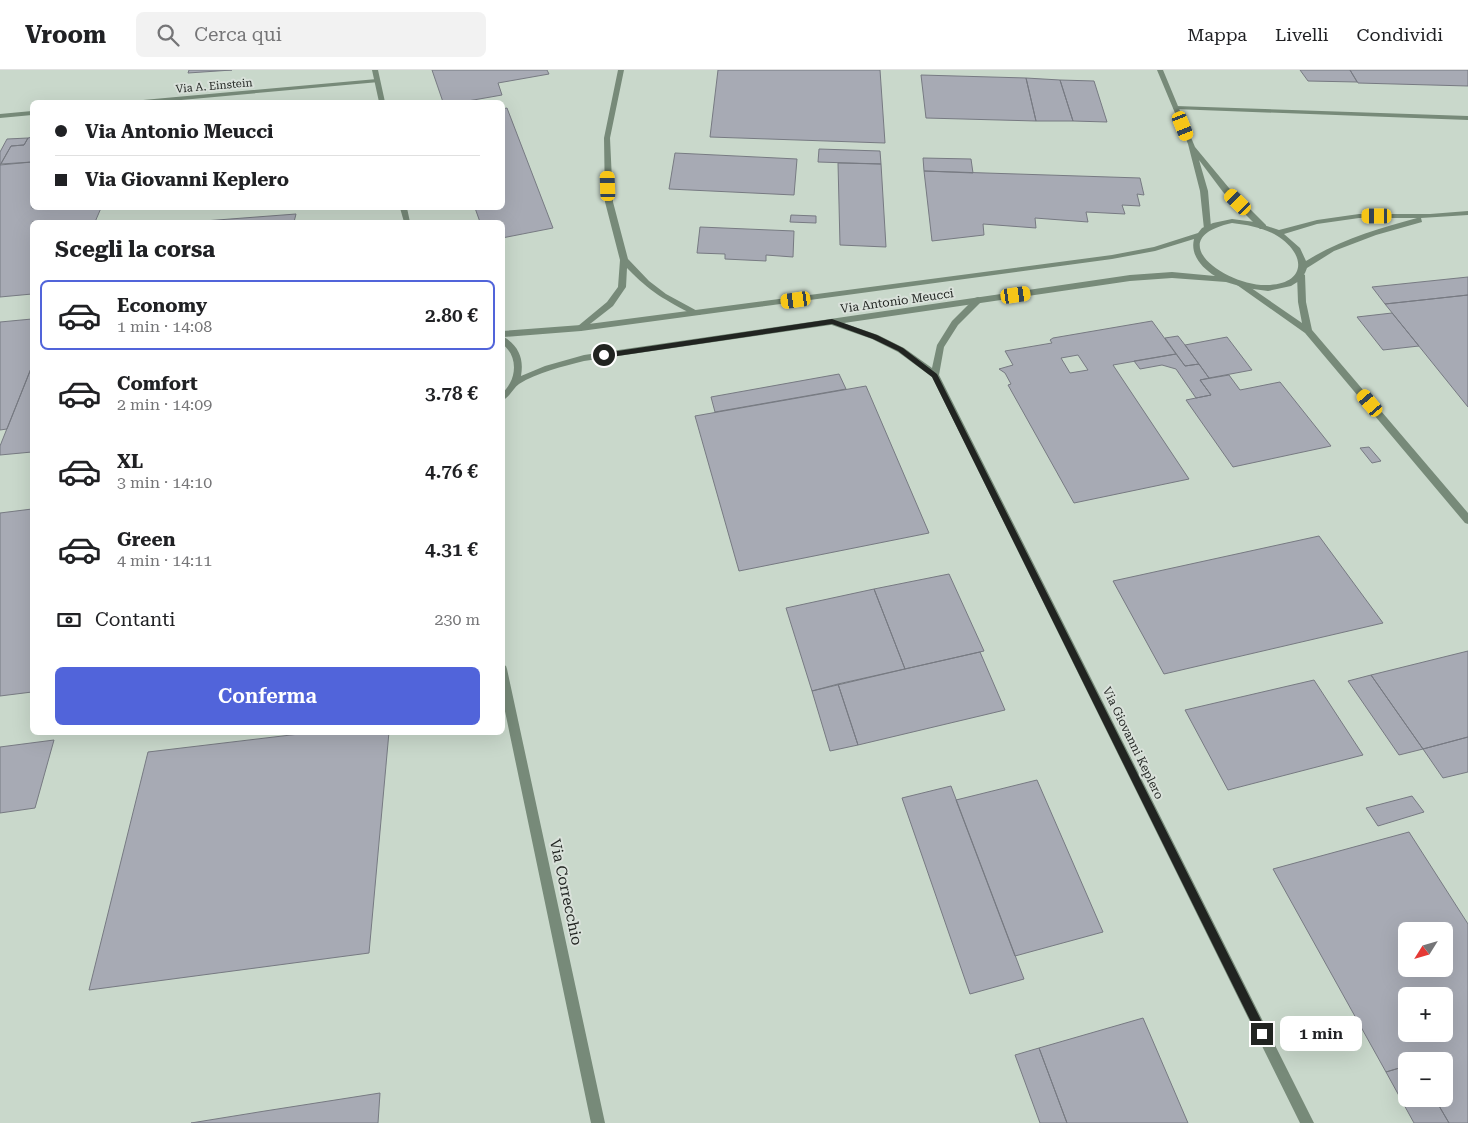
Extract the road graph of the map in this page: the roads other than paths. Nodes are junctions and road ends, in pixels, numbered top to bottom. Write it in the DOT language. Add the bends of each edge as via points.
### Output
graph roads {
  1 [pos="375,70"];
  2 [pos="621,70"];
  3 [pos="1160,70"];
  4 [pos="377,81"];
  5 [pos="165,100"];
  6 [pos="382,100"];
  7 [pos="1176,108"];
  8 [pos="30,113"];
  9 [pos="0,116"];
  10 [pos="1468,118"];
  11 [pos="1191,144"];
  12 [pos="1468,213"];
  13 [pos="1430,216"];
  14 [pos="1263,226"];
  15 [pos="1207,227"];
  16 [pos="1278,233"];
  17 [pos="1199,235"];
  18 [pos="624,260"];
  19 [pos="1304,266"];
  20 [pos="1301,275"];
  21 [pos="1226,279"];
  22 [pos="1241,285"];
  23 [pos="978,300"];
  24 [pos="697,313"];
  25 [pos="832,322"];
  26 [pos="581,328"];
  27 [pos="1308,331"];
  28 [pos="505,334"];
  29 [pos="505,340"];
  30 [pos="935,376"];
  31 [pos="516,382"];
  32 [pos="505,395"];
  33 [pos="1468,520"];
  34 [pos="505,682"];
  35 [pos="598,1123"];
  36 [pos="1307,1123"];
  1 -- 4 [label="street"];
  2 -- 18 [label="street" via="607,138 609,202"];
  3 -- 7 [label="street"];
  4 -- 5 [label="street, Via A. Einstein"];
  4 -- 6 [label="street"];
  7 -- 10 [label="street"];
  7 -- 11 [label="street"];
  8 -- 9 [label="street"];
  11 -- 14 [label="street" via="1226,190"];
  11 -- 15 [label="street" via="1204,191"];
  12 -- 13 [label="street"];
  13 -- 16 [label="street" via="1359,216 1317,222"];
  13 -- 19 [label="street" via="1332,249"];
  14 -- 15 [label="street" via="1232,221"];
  14 -- 16 [label="street"];
  15 -- 17 [label="street"];
  16 -- 19 [label="street" via="1299,251"];
  17 -- 21 [label="street" via="1197,253 1203,262"];
  17 -- 24 [label="street, Via Antonio Meucci" via="1155,249 1112,257"];
  18 -- 24 [label="street" via="663,296"];
  18 -- 26 [label="street" via="622,287 610,304"];
  19 -- 20 [label="street"];
  20 -- 22 [label="street" via="1288,285 1274,288"];
  20 -- 27 [label="street"];
  21 -- 22 [label="street"];
  21 -- 23 [label="street, Via Antonio Meucci" via="1172,275 1130,278"];
  22 -- 27 [label="street"];
  23 -- 25 [label="street, Via Antonio Meucci"];
  23 -- 30 [label="street" via="955,323 940,347"];
  24 -- 26 [label="street, Via Antonio Meucci"];
  25 -- 30 [label="street, Via Giovanni Keplero" via="875,337 900,350"];
  25 -- 31 [label="street, Via Antonio Meucci" via="584,358 548,368"];
  26 -- 28 [label="street, Via Antonio Meucci"];
  27 -- 33 [label="street"];
  29 -- 31 [label="street" via="517,354 520,367"];
  30 -- 36 [label="street, Via Giovanni Keplero"];
  31 -- 32 [label="street"];
  34 -- 35 [label="street, Via Correcchio"];
}
